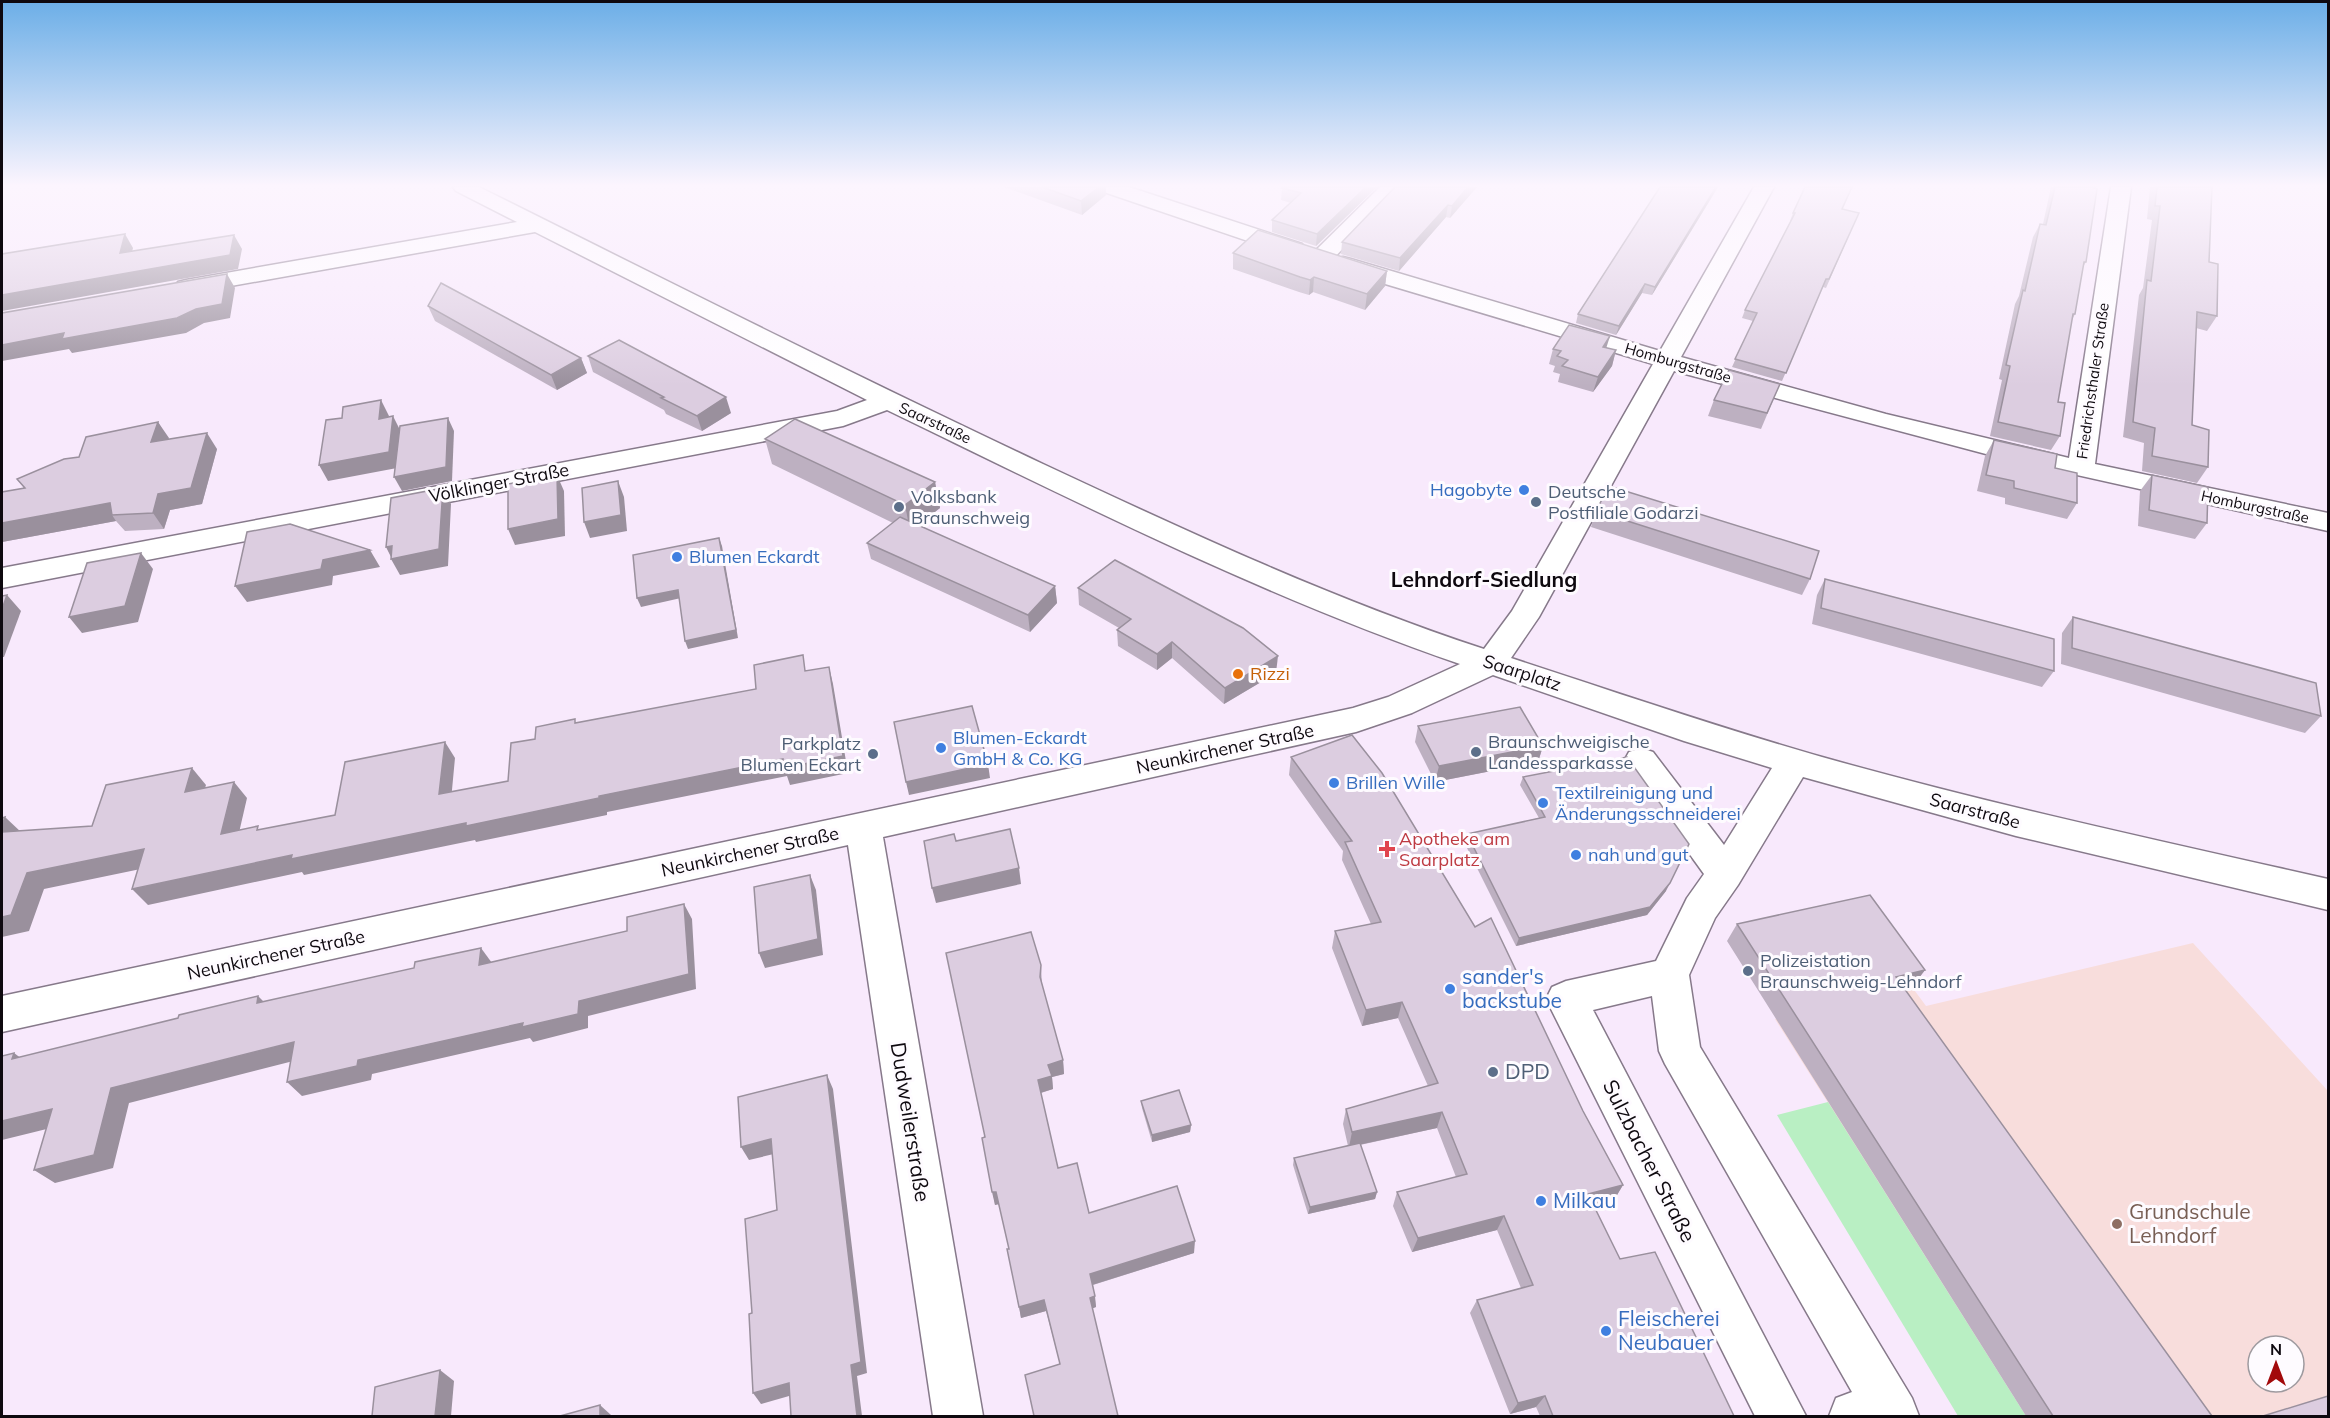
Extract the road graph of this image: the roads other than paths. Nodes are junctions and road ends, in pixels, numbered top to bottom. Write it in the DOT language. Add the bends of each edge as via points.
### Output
graph roads {
  1 [pos="378,253"];
  2 [pos="594,253"];
  3 [pos="1310,253"];
  4 [pos="1326,253"];
  5 [pos="1727,253"];
  6 [pos="2112,253"];
  7 [pos="1322,257"];
  8 [pos="164,291"];
  9 [pos="1668,360"];
  10 [pos="888,401"];
  11 [pos="2081,468"];
  12 [pos="2328,522"];
  13 [pos="2,578"];
  14 [pos="1416,638"];
  15 [pos="1491,663"];
  16 [pos="1627,708"];
  17 [pos="1641,761"];
  18 [pos="1794,762"];
  19 [pos="863,827"];
  20 [pos="1725,874"];
  21 [pos="2328,895"];
  22 [pos="1669,975"];
  23 [pos="2,1014"];
  24 [pos="1878,1413"];
  25 [pos="958,1416"];
  26 [pos="1781,1416"];
  1 -- 8 [label="street"];
  2 -- 10 [label="street, Saarstraße"];
  3 -- 7 [label="street, Homburgstraße"];
  4 -- 7 [label="street"];
  5 -- 9 [label="street"];
  6 -- 11 [label="street, Friedrichsthaler Straße"];
  7 -- 9 [label="street, Homburgstraße"];
  9 -- 11 [label="street, Homburgstraße" via="1954,439"];
  9 -- 15 [label="street" via="1524,617"];
  10 -- 13 [label="street, Völklinger Straße" via="843,418"];
  10 -- 14 [label="street, Saarstraße" via="1256,574"];
  11 -- 12 [label="street, Homburgstraße"];
  14 -- 15 [label="street, Saarplatz"];
  15 -- 16 [label="street, Saarplatz"];
  15 -- 19 [label="street, Neunkirchener Straße" via="1400,705 1356,720"];
  16 -- 18 [label="street, Saarstraße"];
  17 -- 20 [label="street"];
  18 -- 20 [label="street"];
  18 -- 21 [label="street, Saarstraße" via="2005,819"];
  19 -- 23 [label="street, Neunkirchener Straße"];
  19 -- 25 [label="street, Dudweilerstraße"];
  20 -- 22 [label="street" via="1700,909"];
  22 -- 24 [label="street" via="1680,1051"];
  22 -- 26 [label="street, Sulzbacher Straße" via="1566,999"];
}
